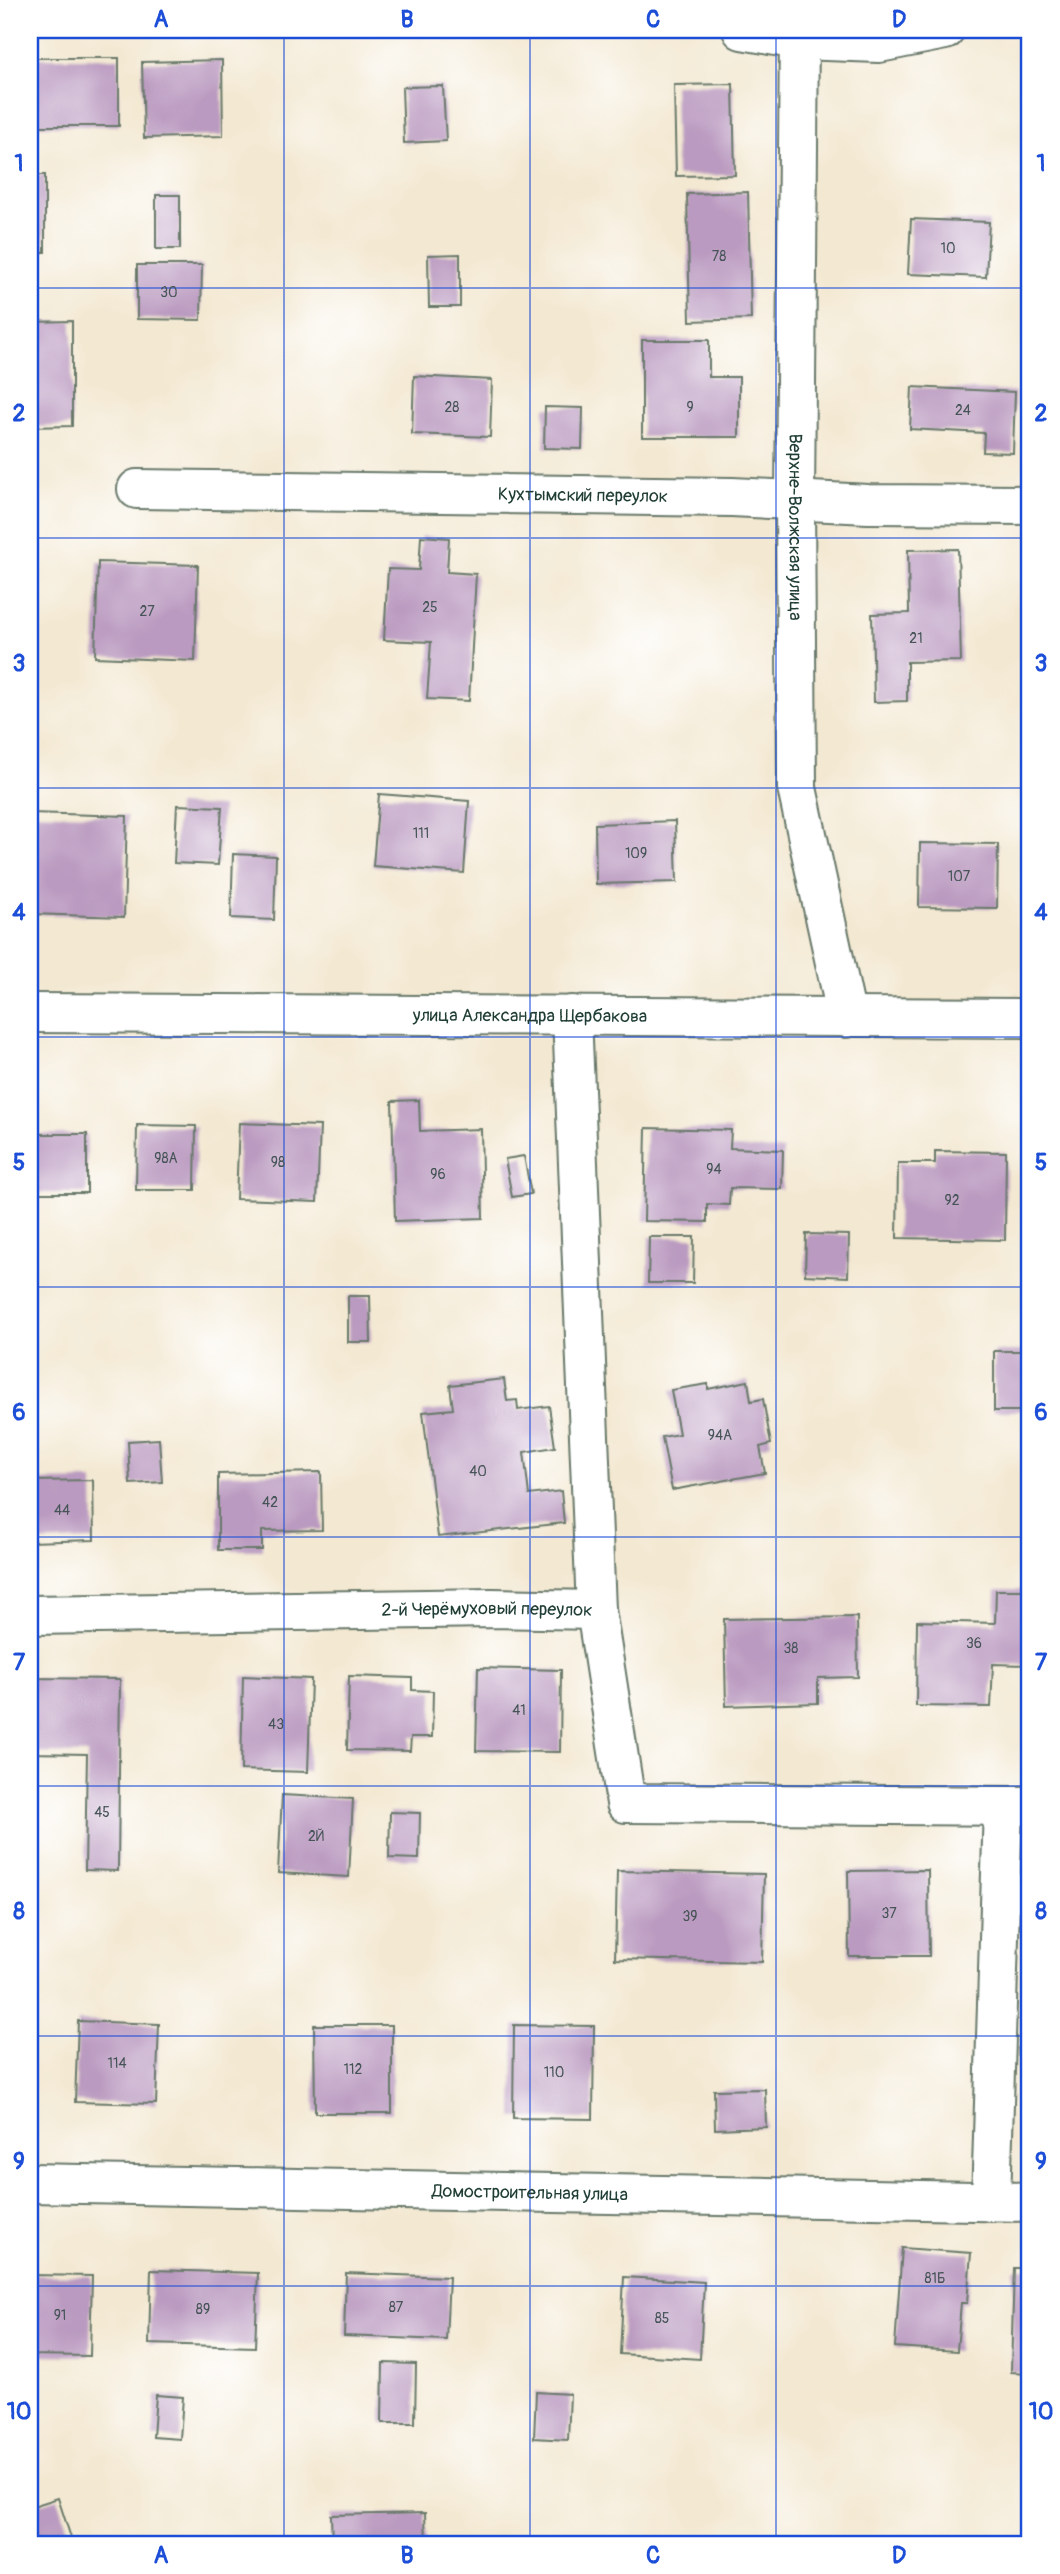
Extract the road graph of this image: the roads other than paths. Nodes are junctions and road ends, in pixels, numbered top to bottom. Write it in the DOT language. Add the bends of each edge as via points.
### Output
graph roads {
  1 [pos="742,30"];
  2 [pos="945,30"];
  3 [pos="799,35"];
  4 [pos="137,489"];
  5 [pos="795,501"];
  6 [pos="1030,505"];
  7 [pos="30,1013"];
  8 [pos="572,1015"];
  9 [pos="847,1018"];
  10 [pos="1030,1018"];
  11 [pos="596,1610"];
  12 [pos="30,1615"];
  13 [pos="1016,1806"];
  14 [pos="30,2183"];
  15 [pos="991,2202"];
  16 [pos="1030,2202"];
  1 -- 3 [label="street"];
  2 -- 3 [label="street" via="878,43"];
  3 -- 5 [label="street, Верхне-Волжская улица"];
  4 -- 5 [label="street, Кухтымский переулок"];
  5 -- 6 [label="street, Кухтымский переулок"];
  5 -- 9 [label="street, Верхне-Волжская улица" via="797,788"];
  7 -- 8 [label="street, улица Александра Щербакова"];
  8 -- 9 [label="street, улица Александра Щербакова"];
  8 -- 11 [label="street"];
  9 -- 10 [label="street, улица Александра Щербакова"];
  11 -- 12 [label="street, 2-й Черёмуховый переулок"];
  11 -- 13 [label="street, 2-й Черёмуховый переулок" via="626,1803"];
  13 -- 15 [label="street"];
  14 -- 15 [label="street, Домостроительная улица"];
  15 -- 16 [label="street, Домостроительная улица"];
}
